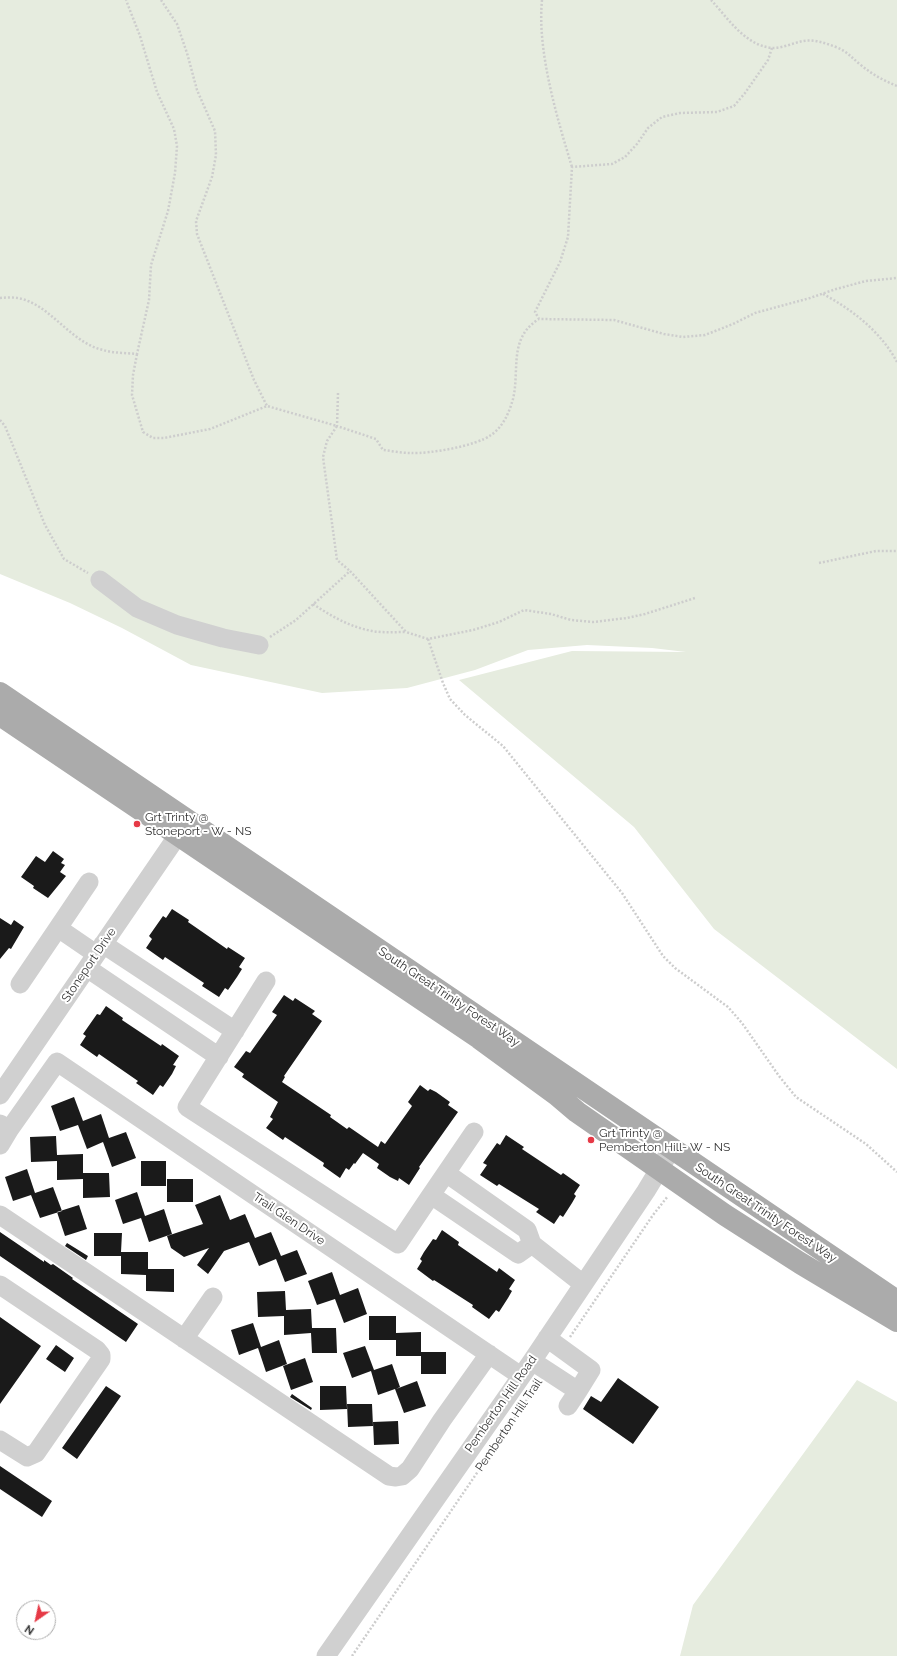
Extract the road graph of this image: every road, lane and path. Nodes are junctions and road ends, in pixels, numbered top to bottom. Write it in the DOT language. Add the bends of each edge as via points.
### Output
graph roads {
  1 [pos="126,0"];
  2 [pos="161,0"];
  3 [pos="542,0"];
  4 [pos="711,0"];
  5 [pos="772,48"];
  6 [pos="897,86"];
  7 [pos="572,167"];
  8 [pos="897,278"];
  9 [pos="823,294"];
  10 [pos="0,298"];
  11 [pos="539,319"];
  12 [pos="137,354"];
  13 [pos="897,362"];
  14 [pos="338,393"];
  15 [pos="266,406"];
  16 [pos="0,420"];
  17 [pos="336,426"];
  18 [pos="897,551"];
  19 [pos="819,563"];
  20 [pos="350,571"];
  21 [pos="100,580"];
  22 [pos="695,598"];
  23 [pos="313,604"];
  24 [pos="406,632"];
  25 [pos="428,639"];
  26 [pos="259,646"];
  27 [pos="0,693"];
  28 [pos="0,715"];
  29 [pos="178,835"];
  30 [pos="89,882"];
  31 [pos="58,928"];
  32 [pos="95,955"];
  33 [pos="266,982"];
  34 [pos="20,984"];
  35 [pos="235,1031"];
  36 [pos="26,1056"];
  37 [pos="219,1057"];
  38 [pos="53,1068"];
  39 [pos="0,1094"];
  40 [pos="474,1132"];
  41 [pos="3,1133"];
  42 [pos="672,1148"];
  43 [pos="659,1169"];
  44 [pos="897,1172"];
  45 [pos="446,1173"];
  46 [pos="431,1195"];
  47 [pos="668,1196"];
  48 [pos="0,1215"];
  49 [pos="532,1244"];
  50 [pos="0,1284"];
  51 [pos="583,1284"];
  52 [pos="213,1297"];
  53 [pos="897,1301"];
  54 [pos="897,1321"];
  55 [pos="184,1339"];
  56 [pos="554,1343"];
  57 [pos="489,1354"];
  58 [pos="533,1369"];
  59 [pos="0,1440"];
  60 [pos="326,1656"];
  61 [pos="352,1656"];
  1 -- 12 [label="path" via="157,92 174,129 177,146 176,173 152,265 149,300"];
  2 -- 15 [label="path" via="177,24 188,53 197,90 215,131 216,155 212,177 196,221 197,234"];
  3 -- 7 [label="path" via="546,65"];
  4 -- 5 [label="path" via="744,36"];
  5 -- 6 [label="path" via="805,41 821,42 837,47 867,70"];
  5 -- 7 [label="path" via="768,60 734,106 717,112 680,113 662,117 648,128 625,157 612,164"];
  7 -- 11 [label="path" via="568,237 560,262 536,312"];
  8 -- 9 [label="path" via="866,281"];
  9 -- 11 [label="path" via="755,313 705,335 683,337 657,333 614,320"];
  9 -- 13 [label="path" via="860,318 891,350"];
  10 -- 12 [label="path" via="14,297 28,301 73,334 102,350"];
  11 -- 17 [label="path" via="523,334 518,346 513,399 505,421 491,435 465,445 411,453 383,450 376,439"];
  12 -- 15 [label="path" via="132,395 143,432 153,438 210,429"];
  14 -- 17 [label="path"];
  15 -- 17 [label="path"];
  16 -- 21 [label="path" via="5,426 45,525 64,559"];
  17 -- 20 [label="path" via="327,441 323,457 337,560"];
  18 -- 19 [label="path" via="876,551"];
  20 -- 23 [label="path"];
  20 -- 24 [label="path"];
  21 -- 26 [label="street" via="137,608 177,625"];
  22 -- 25 [label="path" via="645,614 593,622 524,610 499,622 473,630"];
  23 -- 24 [label="path" via="352,626 373,631"];
  23 -- 26 [label="path" via="296,620"];
  24 -- 25 [label="path"];
  25 -- 44 [label="path" via="450,699 503,746 622,893 663,956 675,968 728,1007 796,1097 866,1144"];
  27 -- 42 [label="main road, South Great Trinity Forest Way"];
  28 -- 29 [label="main road, South Great Trinity Forest Way"];
  29 -- 32 [label="street, Stoneport Drive"];
  29 -- 43 [label="main road, South Great Trinity Forest Way" via="479,1038 577,1112"];
  30 -- 31 [label="street"];
  31 -- 32 [label="street"];
  31 -- 34 [label="street"];
  32 -- 35 [label="street"];
  32 -- 36 [label="street, Stoneport Drive"];
  32 -- 37 [label="street" via="121,992"];
  33 -- 35 [label="street"];
  35 -- 37 [label="street"];
  36 -- 38 [label="street, Trail Glen Drive"];
  36 -- 39 [label="street, Stoneport Drive"];
  37 -- 46 [label="street" via="187,1107 200,1116 398,1244"];
  38 -- 41 [label="street"];
  38 -- 57 [label="street, Trail Glen Drive"];
  40 -- 45 [label="street"];
  42 -- 43 [label="street, Pemberton Hill Road"];
  42 -- 53 [label="main road, South Great Trinity Forest Way"];
  43 -- 51 [label="street, Pemberton Hill Road"];
  43 -- 54 [label="main road, South Great Trinity Forest Way" via="800,1263"];
  45 -- 46 [label="street"];
  45 -- 49 [label="street" via="527,1230"];
  46 -- 49 [label="street" via="518,1254"];
  47 -- 56 [label="path"];
  48 -- 55 [label="street"];
  49 -- 51 [label="street"];
  50 -- 59 [label="street" via="97,1350 101,1359 36,1453 27,1457"];
  51 -- 56 [label="street, Pemberton Hill Road"];
  52 -- 55 [label="street"];
  55 -- 57 [label="street" via="389,1476 396,1477 402,1476 410,1469"];
  56 -- 58 [label="street, Pemberton Hill Road"];
  56 -- 58 [label="street, Trail Glen Drive" via="591,1370 573,1399"];
  57 -- 58 [label="street, Trail Glen Drive"];
  58 -- 60 [label="street, Pemberton Hill Road"];
  58 -- 61 [label="path, Pemberton Hill Trail"];
}
